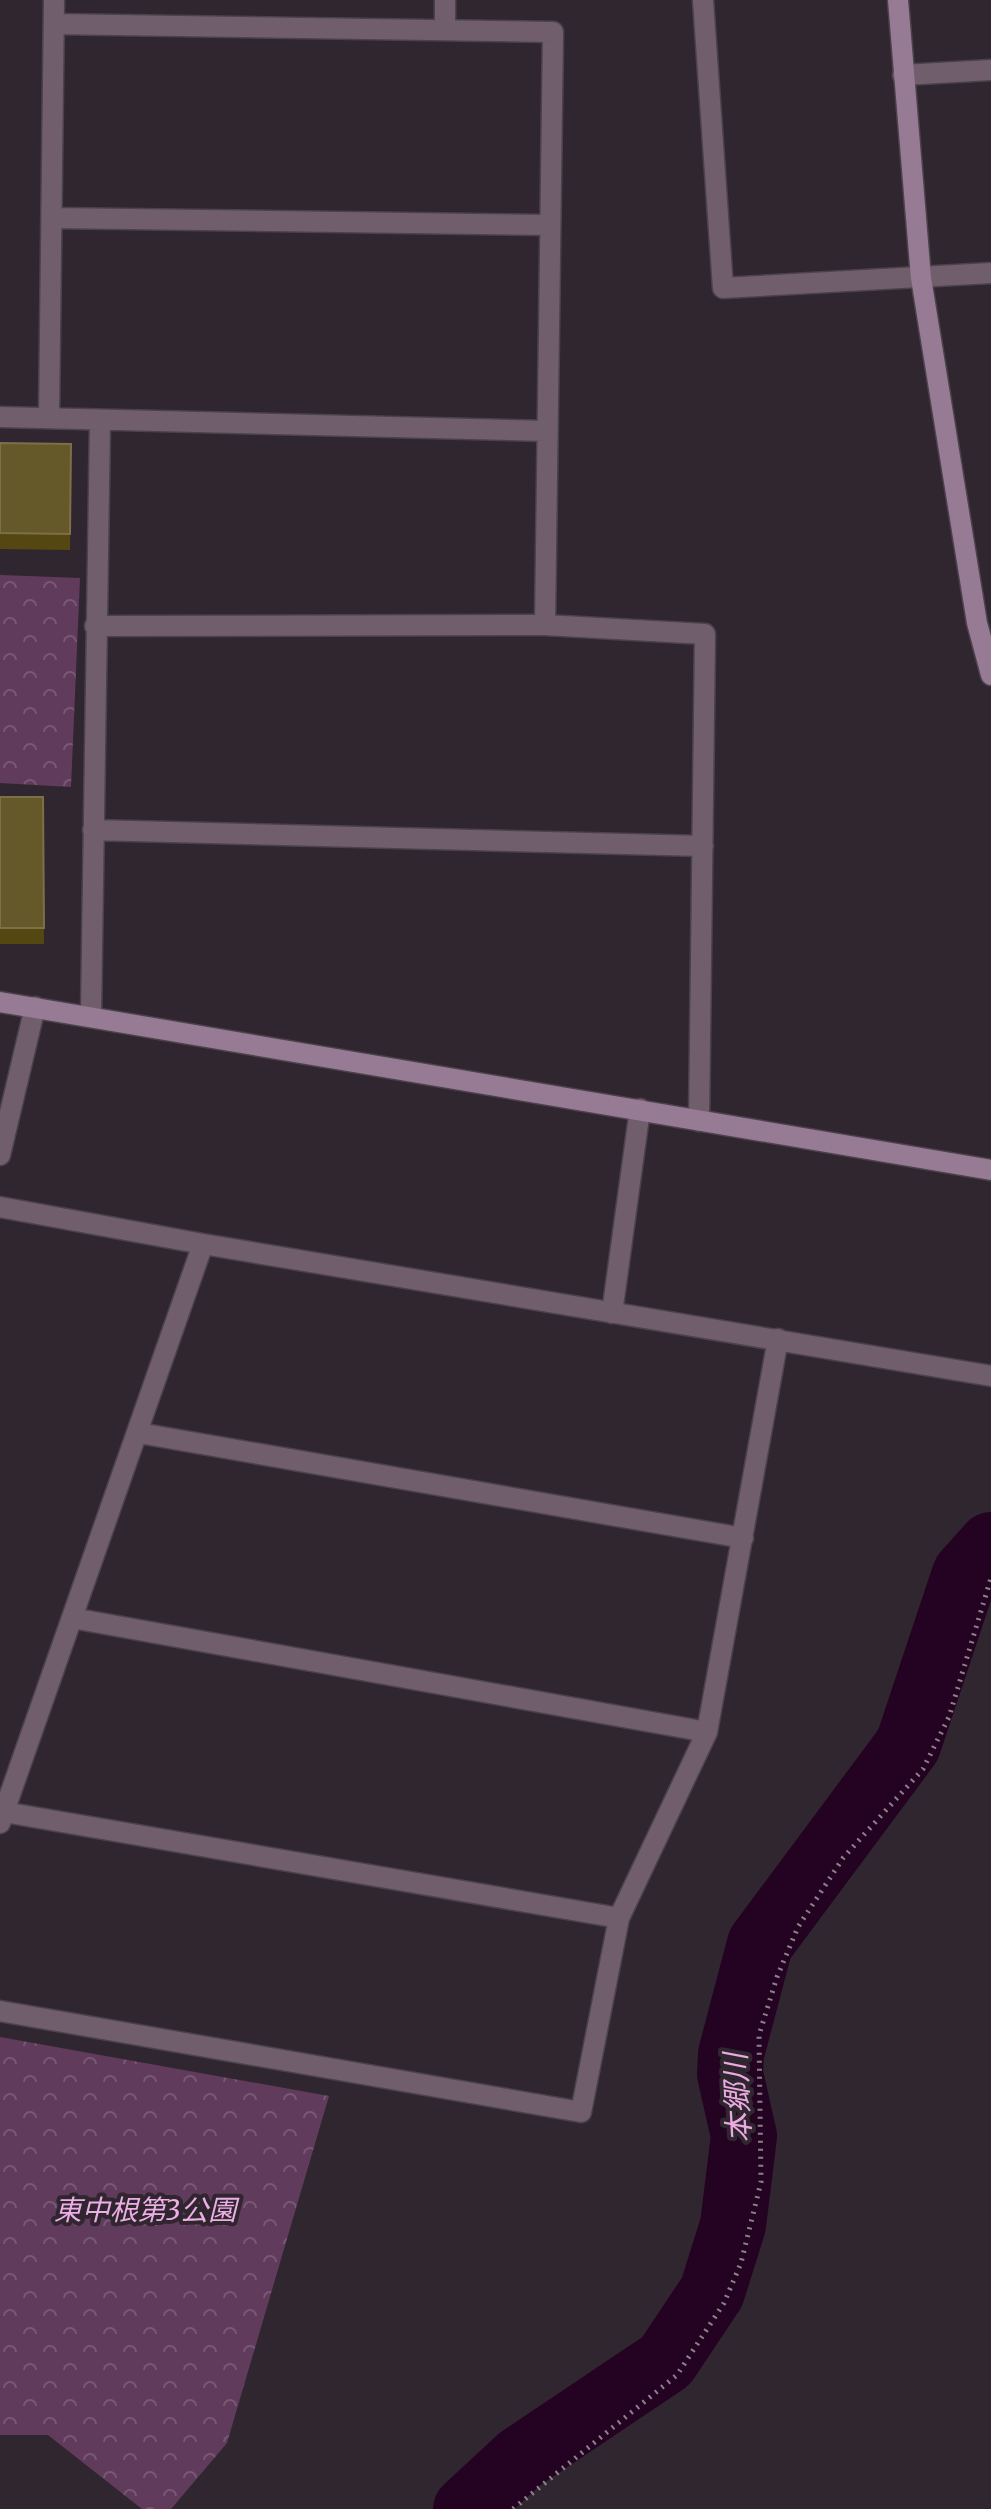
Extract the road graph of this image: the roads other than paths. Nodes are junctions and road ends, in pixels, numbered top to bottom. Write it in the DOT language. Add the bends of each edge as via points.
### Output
graph roads {
  1 [pos="54,0"];
  2 [pos="445,0"];
  3 [pos="703,0"];
  4 [pos="898,0"];
  5 [pos="54,24"];
  6 [pos="445,29"];
  7 [pos="991,70"];
  8 [pos="903,75"];
  9 [pos="52,218"];
  10 [pos="550,225"];
  11 [pos="991,273"];
  12 [pos="921,278"];
  13 [pos="0,417"];
  14 [pos="49,417"];
  15 [pos="100,421"];
  16 [pos="546,431"];
  17 [pos="545,625"];
  18 [pos="95,626"];
  19 [pos="991,675"];
  20 [pos="93,830"];
  21 [pos="703,846"];
  22 [pos="0,1002"];
  23 [pos="35,1007"];
  24 [pos="91,1015"];
  25 [pos="640,1109"];
  26 [pos="699,1121"];
  27 [pos="0,1155"];
  28 [pos="991,1170"];
  29 [pos="0,1207"];
  30 [pos="203,1244"];
  31 [pos="612,1313"];
  32 [pos="778,1339"];
  33 [pos="991,1376"];
  34 [pos="139,1433"];
  35 [pos="743,1538"];
  36 [pos="72,1618"];
  37 [pos="707,1732"];
  38 [pos="2,1818"];
  39 [pos="619,1918"];
  40 [pos="0,2011"];
  1 -- 5 [label="street"];
  2 -- 6 [label="street"];
  3 -- 12 [label="street" via="723,288"];
  4 -- 8 [label="street"];
  5 -- 6 [label="street"];
  5 -- 9 [label="street"];
  6 -- 10 [label="street" via="553,32"];
  7 -- 8 [label="street"];
  8 -- 12 [label="street"];
  9 -- 10 [label="street"];
  9 -- 14 [label="street"];
  10 -- 16 [label="street"];
  11 -- 12 [label="street"];
  12 -- 19 [label="street" via="977,623"];
  13 -- 14 [label="street"];
  14 -- 15 [label="street"];
  15 -- 16 [label="street"];
  15 -- 18 [label="street"];
  16 -- 17 [label="street"];
  17 -- 18 [label="street"];
  17 -- 21 [label="street" via="705,634"];
  18 -- 20 [label="street"];
  20 -- 21 [label="street"];
  20 -- 24 [label="street"];
  21 -- 26 [label="street"];
  22 -- 23 [label="street"];
  23 -- 24 [label="street"];
  23 -- 27 [label="street"];
  24 -- 25 [label="street"];
  25 -- 26 [label="street"];
  25 -- 31 [label="street"];
  26 -- 28 [label="street"];
  29 -- 30 [label="street"];
  30 -- 31 [label="street"];
  30 -- 34 [label="street"];
  31 -- 32 [label="street"];
  32 -- 33 [label="street"];
  32 -- 35 [label="street"];
  34 -- 35 [label="street"];
  34 -- 36 [label="street"];
  35 -- 37 [label="street"];
  36 -- 37 [label="street"];
  36 -- 38 [label="street"];
  37 -- 39 [label="street"];
  38 -- 39 [label="street"];
  39 -- 40 [label="street" via="581,2112"];
}
